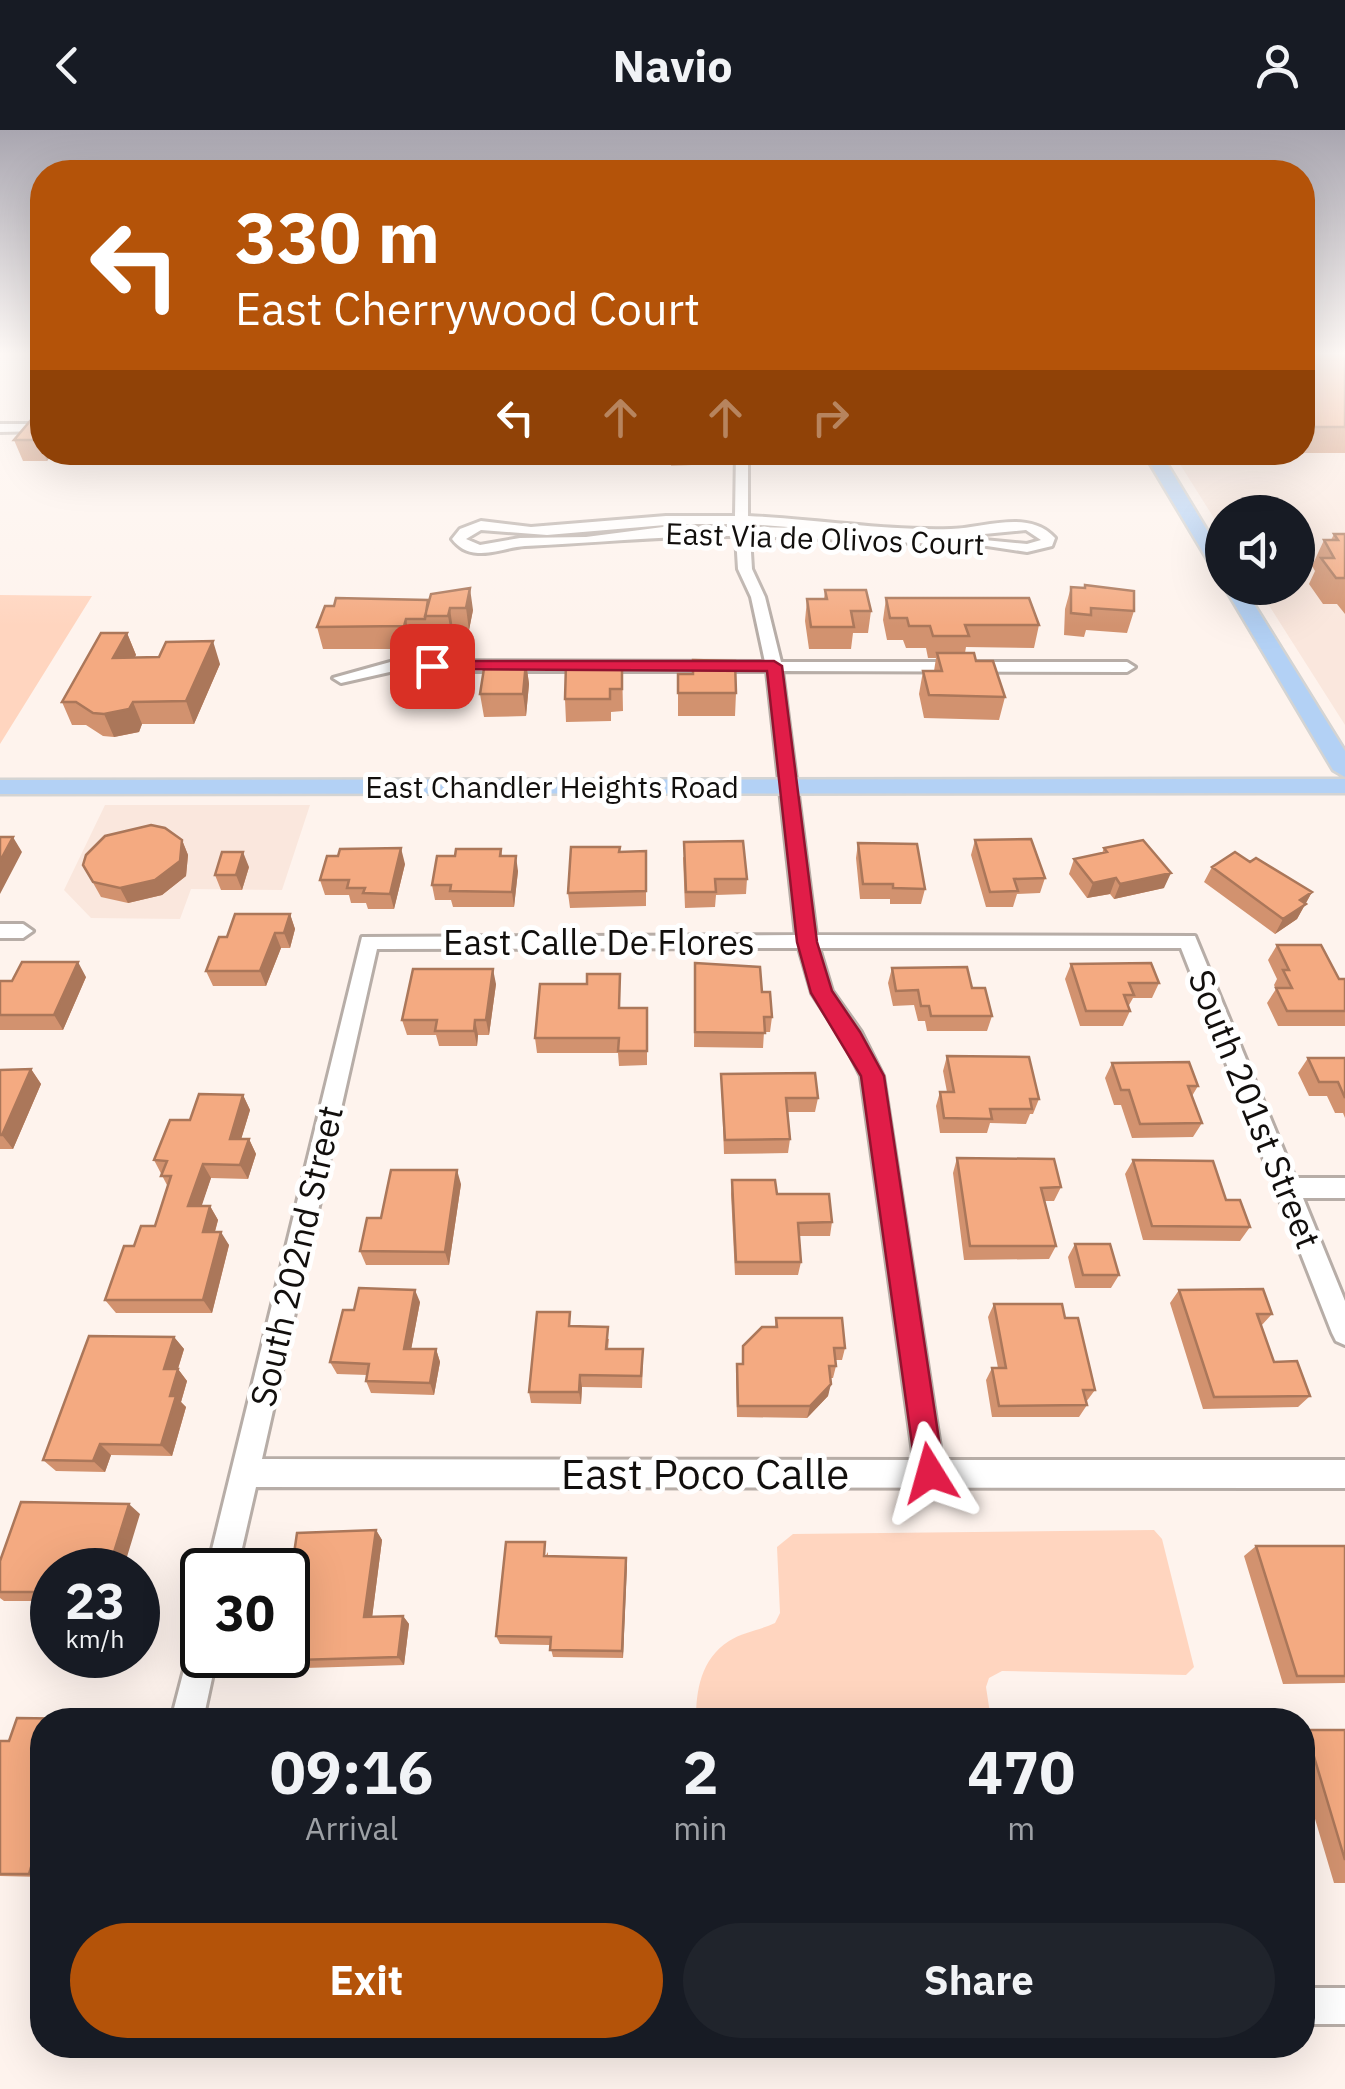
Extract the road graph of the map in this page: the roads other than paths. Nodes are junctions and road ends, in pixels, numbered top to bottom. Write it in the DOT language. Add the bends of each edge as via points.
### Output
graph roads {
  1 [pos="742,465"];
  2 [pos="1158,465"];
  3 [pos="742,526"];
  4 [pos="605,534"];
  5 [pos="957,536"];
  6 [pos="1205,541"];
  7 [pos="1244,605"];
  8 [pos="774,666"];
  9 [pos="1127,666"];
  10 [pos="341,678"];
  11 [pos="1345,770"];
  12 [pos="788,786"];
  13 [pos="1345,786"];
  14 [pos="0,788"];
  15 [pos="0,931"];
  16 [pos="23,931"];
  17 [pos="369,942"];
  18 [pos="807,942"];
  19 [pos="1188,942"];
  20 [pos="1287,1188"];
  21 [pos="1345,1188"];
  22 [pos="1345,1333"];
  23 [pos="245,1472"];
  24 [pos="930,1473"];
  25 [pos="1345,1474"];
  26 [pos="227,1548"];
  27 [pos="197,1678"];
  28 [pos="190,1708"];
  29 [pos="1315,2006"];
  30 [pos="1345,2006"];
  1 -- 3 [label="street"];
  2 -- 6 [label="main road"];
  3 -- 4 [label="street, East Via de Olivos Court"];
  3 -- 5 [label="street, East Via de Olivos Court"];
  3 -- 8 [label="street" via="745,569"];
  4 -- 4 [label="street, East Via de Olivos Court" via="485,525 468,528 459,539 480,549"];
  5 -- 5 [label="street, East Via de Olivos Court" via="1027,548 1048,538 1020,524"];
  7 -- 11 [label="main road"];
  8 -- 9 [label="street"];
  8 -- 10 [label="street" via="394,666"];
  8 -- 12 [label="street"];
  12 -- 13 [label="main road, East Chandler Heights Road"];
  12 -- 14 [label="main road, East Chandler Heights Road"];
  12 -- 18 [label="street"];
  15 -- 16 [label="street"];
  17 -- 18 [label="street, East Calle De Flores"];
  17 -- 23 [label="street, South 202nd Street"];
  18 -- 19 [label="street, East Calle De Flores"];
  18 -- 24 [label="street" via="822,993 872,1076"];
  19 -- 20 [label="street, South 201st Street"];
  20 -- 21 [label="street"];
  20 -- 22 [label="street, South 201st Street"];
  23 -- 24 [label="street, East Poco Calle"];
  23 -- 26 [label="street, South 202nd Street"];
  24 -- 25 [label="street, East Poco Calle"];
  27 -- 28 [label="street"];
  29 -- 30 [label="street"];
}
